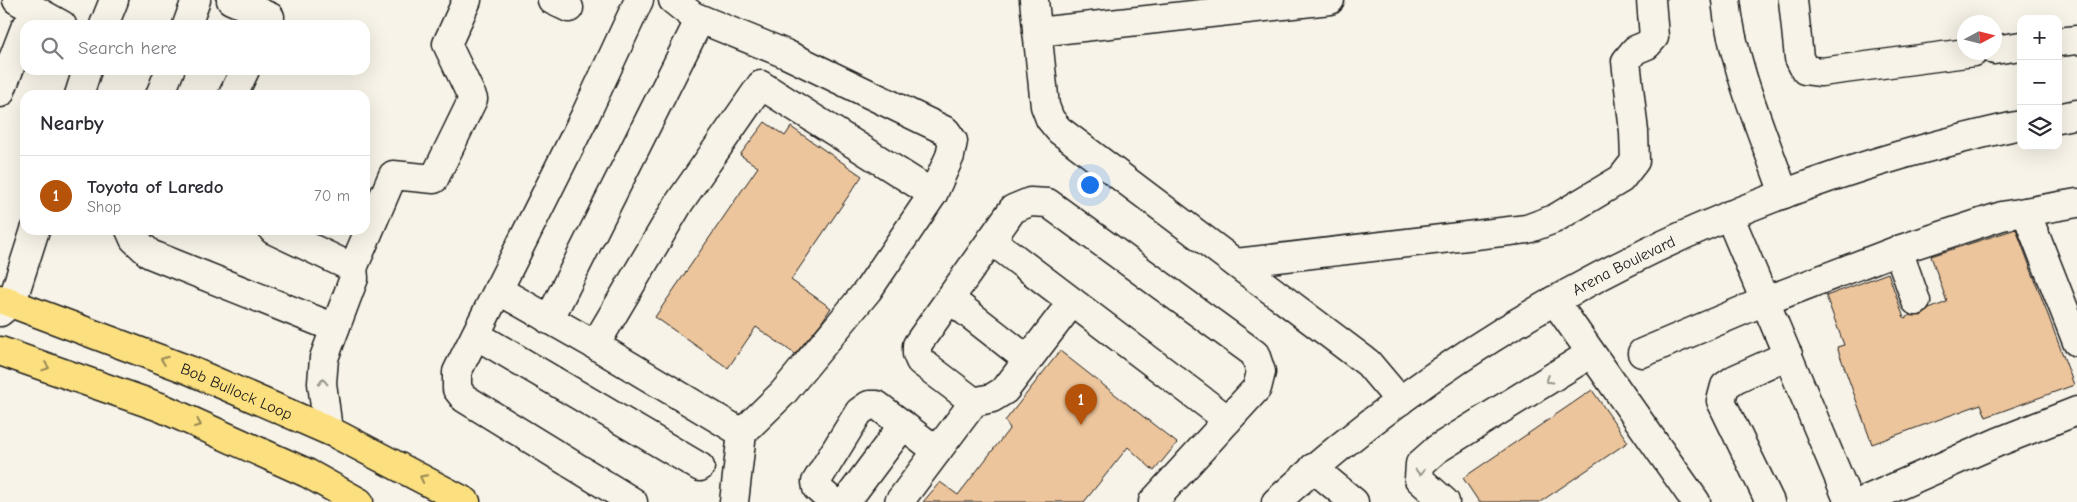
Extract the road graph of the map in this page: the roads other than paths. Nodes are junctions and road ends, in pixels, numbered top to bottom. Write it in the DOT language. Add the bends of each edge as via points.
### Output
graph roads {
  1 [pos="114,0"];
  2 [pos="196,0"];
  3 [pos="232,0"];
  4 [pos="467,0"];
  5 [pos="639,0"];
  6 [pos="673,0"];
  7 [pos="1034,0"];
  8 [pos="1330,0"];
  9 [pos="1651,0"];
  10 [pos="1726,0"];
  11 [pos="1793,0"];
  12 [pos="271,14"];
  13 [pos="25,15"];
  14 [pos="700,19"];
  15 [pos="44,20"];
  16 [pos="106,20"];
  17 [pos="189,20"];
  18 [pos="20,31"];
  19 [pos="1038,32"];
  20 [pos="2077,40"];
  21 [pos="2062,42"];
  22 [pos="2017,47"];
  23 [pos="774,49"];
  24 [pos="2002,49"];
  25 [pos="1957,54"];
  26 [pos="86,75"];
  27 [pos="168,75"];
  28 [pos="243,75"];
  29 [pos="762,85"];
  30 [pos="81,90"];
  31 [pos="162,90"];
  32 [pos="235,90"];
  33 [pos="0,93"];
  34 [pos="2077,114"];
  35 [pos="2062,117"];
  36 [pos="2017,126"];
  37 [pos="933,194"];
  38 [pos="1784,194"];
  39 [pos="2077,203"];
  40 [pos="2026,212"];
  41 [pos="1729,215"];
  42 [pos="370,228"];
  43 [pos="34,235"];
  44 [pos="132,235"];
  45 [pos="284,235"];
  46 [pos="367,235"];
  47 [pos="991,240"];
  48 [pos="1898,250"];
  49 [pos="1236,264"];
  50 [pos="353,268"];
  51 [pos="498,290"];
  52 [pos="950,299"];
  53 [pos="1554,300"];
  54 [pos="1765,301"];
  55 [pos="1916,301"];
  56 [pos="1072,302"];
  57 [pos="4,304"];
  58 [pos="549,320"];
  59 [pos="336,328"];
  60 [pos="476,335"];
  61 [pos="2077,342"];
  62 [pos="595,345"];
  63 [pos="0,351"];
  64 [pos="1642,353"];
  65 [pos="1590,354"];
  66 [pos="1788,355"];
  67 [pos="1028,360"];
  68 [pos="974,402"];
  69 [pos="1400,402"];
  70 [pos="2077,411"];
  71 [pos="1228,420"];
  72 [pos="904,425"];
  73 [pos="328,430"];
  74 [pos="742,433"];
  75 [pos="937,451"];
  76 [pos="700,467"];
  77 [pos="1313,468"];
  78 [pos="1157,501"];
  79 [pos="359,502"];
  80 [pos="466,502"];
  81 [pos="633,502"];
  82 [pos="734,502"];
  83 [pos="833,502"];
  84 [pos="843,502"];
  85 [pos="899,502"];
  86 [pos="1276,502"];
  87 [pos="1354,502"];
  88 [pos="1445,502"];
  89 [pos="1696,502"];
  90 [pos="1770,502"];
  91 [pos="1849,502"];
  92 [pos="1861,502"];
  1 -- 16 [label="street"];
  2 -- 17 [label="street"];
  3 -- 12 [label="street"];
  4 -- 42 [label="street" via="447,44 473,99 434,179 393,175"];
  5 -- 51 [label="street"];
  6 -- 14 [label="street"];
  7 -- 19 [label="street"];
  8 -- 19 [label="street"];
  9 -- 49 [label="street" via="1654,37 1626,61 1634,161 1621,179 1554,219 1527,229"];
  10 -- 38 [label="street" via="1740,66"];
  11 -- 25 [label="street" via="1799,58 1805,70 1821,72"];
  13 -- 15 [label="street"];
  14 -- 23 [label="street"];
  14 -- 58 [label="street"];
  18 -- 33 [label="street"];
  19 -- 49 [label="street" via="1045,106 1059,130"];
  20 -- 21 [label="street"];
  22 -- 24 [label="street"];
  23 -- 29 [label="street"];
  23 -- 37 [label="street" via="946,131 953,141 950,156"];
  26 -- 30 [label="street"];
  27 -- 31 [label="street"];
  28 -- 32 [label="street"];
  29 -- 37 [label="street"];
  29 -- 62 [label="street" via="679,203"];
  34 -- 35 [label="street"];
  36 -- 38 [label="street, Arena Boulevard" via="1845,172"];
  37 -- 74 [label="street" via="868,290 782,393"];
  38 -- 41 [label="street, Arena Boulevard"];
  39 -- 40 [label="street"];
  40 -- 48 [label="street" via="2002,216"];
  40 -- 61 [label="street"];
  41 -- 53 [label="street, Arena Boulevard" via="1652,249"];
  41 -- 54 [label="street"];
  43 -- 57 [label="street"];
  44 -- 59 [label="street" via="150,254"];
  45 -- 50 [label="street"];
  46 -- 50 [label="street"];
  47 -- 52 [label="street"];
  47 -- 56 [label="street"];
  47 -- 71 [label="street" via="1013,209 1030,202 1048,203 1255,354 1260,372 1257,388"];
  48 -- 54 [label="street"];
  48 -- 55 [label="street"];
  49 -- 69 [label="street" via="1368,363"];
  50 -- 59 [label="street" via="354,278"];
  51 -- 58 [label="street"];
  51 -- 60 [label="street"];
  52 -- 67 [label="street"];
  52 -- 68 [label="street" via="917,345 916,354 920,361"];
  53 -- 65 [label="street"];
  53 -- 69 [label="street, Arena Boulevard" via="1451,364"];
  54 -- 64 [label="street"];
  54 -- 66 [label="street"];
  56 -- 67 [label="street"];
  56 -- 71 [label="street"];
  73 -- 57 [label="highway, Bob Bullock Loop, one-way" via="189,370"];
  58 -- 62 [label="street"];
  73 -- 59 [label="street, one-way" via="322,383 324,358"];
  60 -- 76 [label="street"];
  60 -- 81 [label="street" via="456,372 457,389 464,398"];
  62 -- 74 [label="street"];
  63 -- 79 [label="highway, one-way" via="160,407 307,474"];
  65 -- 88 [label="street, one-way" via="1437,449 1420,464 1419,479"];
  65 -- 89 [label="street"];
  66 -- 90 [label="street" via="1734,379 1725,386 1721,401"];
  66 -- 91 [label="street"];
  67 -- 68 [label="street" via="1005,390 992,398"];
  68 -- 75 [label="street"];
  69 -- 77 [label="street, Arena Boulevard"];
  70 -- 92 [label="street"];
  71 -- 78 [label="street"];
  72 -- 75 [label="street"];
  72 -- 83 [label="street" via="876,404 860,412 816,482 817,488"];
  72 -- 84 [label="street"];
  80 -- 73 [label="highway, Bob Bullock Loop, one-way"];
  74 -- 82 [label="street"];
  75 -- 85 [label="street"];
  77 -- 86 [label="street, Arena Boulevard"];
  77 -- 87 [label="street"];
}
